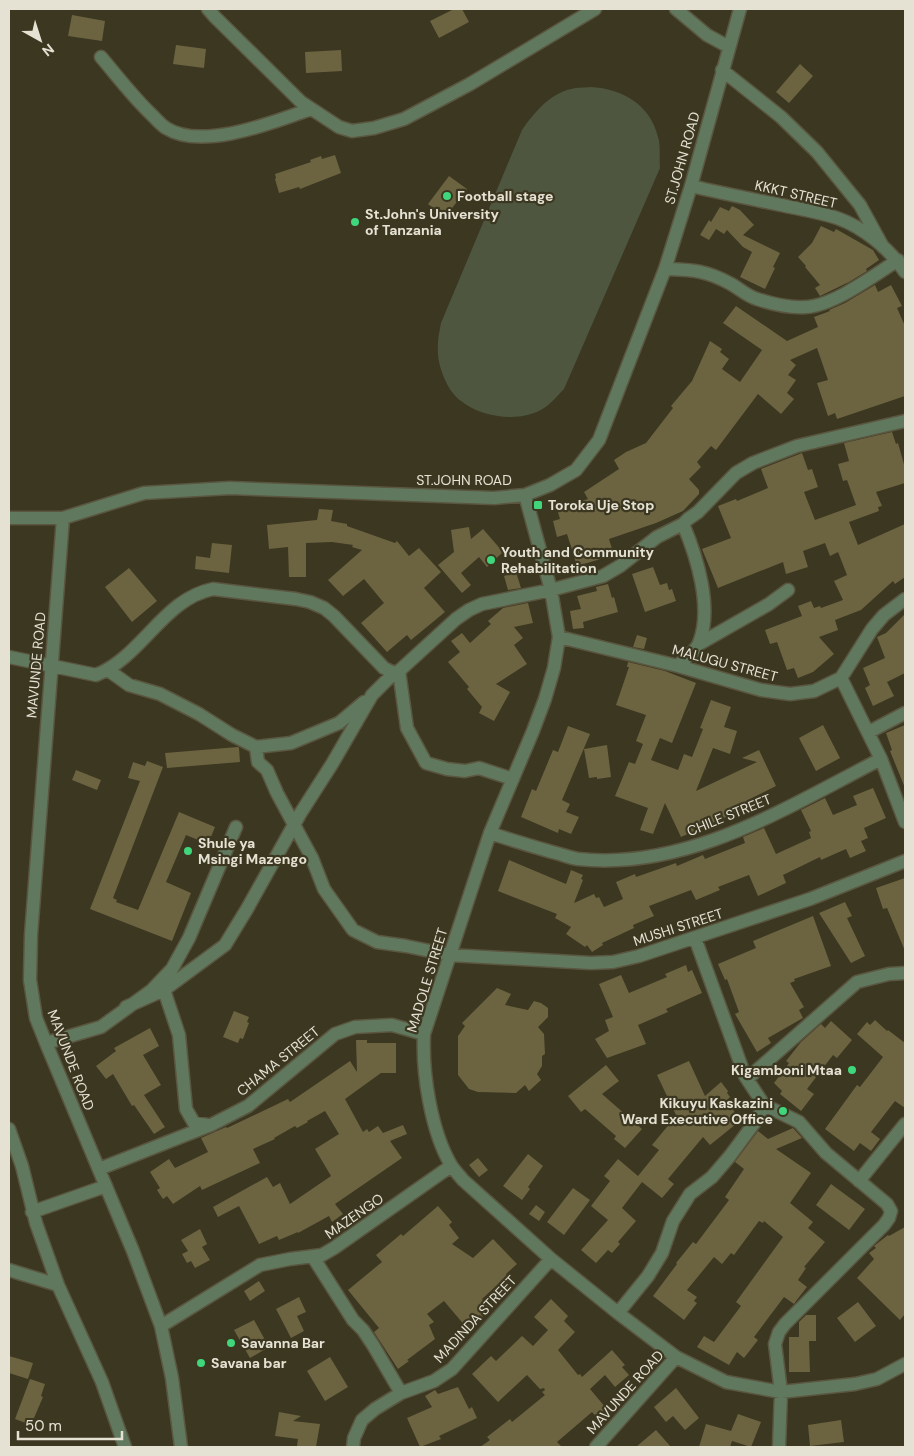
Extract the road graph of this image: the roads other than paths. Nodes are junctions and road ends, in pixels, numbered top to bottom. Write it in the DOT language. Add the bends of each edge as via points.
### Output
graph roads {
  1 [pos="208,9"];
  2 [pos="596,9"];
  3 [pos="676,9"];
  4 [pos="740,9"];
  5 [pos="729,47"];
  6 [pos="101,57"];
  7 [pos="722,70"];
  8 [pos="311,109"];
  9 [pos="691,186"];
  10 [pos="883,247"];
  11 [pos="898,260"];
  12 [pos="665,269"];
  13 [pos="905,272"];
  14 [pos="905,421"];
  15 [pos="524,494"];
  16 [pos="9,518"];
  17 [pos="63,518"];
  18 [pos="683,524"];
  19 [pos="551,590"];
  20 [pos="788,590"];
  21 [pos="905,598"];
  22 [pos="559,637"];
  23 [pos="699,644"];
  24 [pos="9,657"];
  25 [pos="50,665"];
  26 [pos="678,666"];
  27 [pos="108,670"];
  28 [pos="397,672"];
  29 [pos="841,678"];
  30 [pos="372,695"];
  31 [pos="905,713"];
  32 [pos="869,732"];
  33 [pos="256,747"];
  34 [pos="881,758"];
  35 [pos="513,779"];
  36 [pos="905,821"];
  37 [pos="294,825"];
  38 [pos="236,827"];
  39 [pos="490,833"];
  40 [pos="905,861"];
  41 [pos="695,938"];
  42 [pos="449,955"];
  43 [pos="905,973"];
  44 [pos="164,990"];
  45 [pos="126,1007"];
  46 [pos="424,1034"];
  47 [pos="46,1044"];
  48 [pos="746,1079"];
  49 [pos="764,1105"];
  50 [pos="905,1124"];
  51 [pos="211,1125"];
  52 [pos="9,1129"];
  53 [pos="451,1166"];
  54 [pos="99,1169"];
  55 [pos="859,1181"];
  56 [pos="106,1186"];
  57 [pos="32,1212"];
  58 [pos="313,1257"];
  59 [pos="552,1259"];
  60 [pos="9,1270"];
  61 [pos="58,1285"];
  62 [pos="618,1313"];
  63 [pos="161,1326"];
  64 [pos="676,1357"];
  65 [pos="905,1364"];
  66 [pos="781,1392"];
  67 [pos="401,1393"];
  68 [pos="125,1447"];
  69 [pos="182,1447"];
  70 [pos="353,1447"];
  71 [pos="596,1447"];
  72 [pos="778,1447"];
  1 -- 8 [label="street"];
  2 -- 8 [label="street" via="404,119 352,131 339,127"];
  3 -- 5 [label="street" via="707,35"];
  4 -- 5 [label="street, ST.JOHN ROAD"];
  5 -- 7 [label="street, ST.JOHN ROAD"];
  6 -- 8 [label="street" via="137,101 166,128 186,136 216,136 262,126"];
  7 -- 9 [label="street, ST.JOHN ROAD"];
  7 -- 10 [label="street" via="781,117 817,152 860,205"];
  9 -- 10 [label="street, KKKT STREET" via="838,218"];
  9 -- 12 [label="street, ST.JOHN ROAD"];
  10 -- 11 [label="street, KKKT STREET"];
  11 -- 12 [label="street" via="848,291 807,307 757,299 701,271"];
  11 -- 13 [label="street, KKKT STREET"];
  12 -- 15 [label="street, ST.JOHN ROAD" via="599,440 576,470 550,485"];
  14 -- 18 [label="street" via="797,446 753,463 736,473"];
  15 -- 17 [label="street, ST.JOHN ROAD" via="494,498 230,488 144,493"];
  15 -- 19 [label="street, MADOLE STREET"];
  16 -- 17 [label="street, ST.JOHN ROAD"];
  17 -- 25 [label="street, MAVUNDE ROAD"];
  18 -- 19 [label="street" via="656,537 603,576"];
  18 -- 23 [label="street" via="702,589 703,623"];
  19 -- 22 [label="street, MADOLE STREET"];
  19 -- 28 [label="street" via="482,604 469,610"];
  20 -- 23 [label="street"];
  21 -- 29 [label="street" via="872,629"];
  22 -- 26 [label="street, MALUGU STREET"];
  22 -- 35 [label="street, MADOLE STREET" via="545,699"];
  23 -- 26 [label="street"];
  24 -- 25 [label="street"];
  25 -- 27 [label="street" via="96,675"];
  25 -- 47 [label="street, MAVUNDE ROAD" via="30,935 30,980 36,1018"];
  26 -- 29 [label="street, MALUGU STREET" via="761,690 790,694 814,691"];
  27 -- 28 [label="street" via="121,662 188,598 213,589 296,598 324,608 384,668"];
  27 -- 33 [label="street" via="129,685 160,694"];
  28 -- 30 [label="street"];
  28 -- 35 [label="street" via="407,728 426,762 447,769 465,771 479,768"];
  29 -- 32 [label="street"];
  30 -- 33 [label="street" via="339,723 292,743"];
  30 -- 37 [label="street"];
  31 -- 32 [label="street"];
  32 -- 34 [label="street"];
  33 -- 37 [label="street, MUSHI STREET" via="258,762 267,770"];
  34 -- 36 [label="street"];
  34 -- 39 [label="street, CHILE STREET" via="743,828 662,856 616,861 576,859"];
  35 -- 39 [label="street, MADOLE STREET"];
  37 -- 42 [label="street, MUSHI STREET" via="324,889 353,930 377,942"];
  37 -- 44 [label="street" via="224,945"];
  38 -- 45 [label="street" via="189,938 172,969 152,990"];
  39 -- 42 [label="street, MADOLE STREET"];
  40 -- 41 [label="street, MUSHI STREET" via="810,899"];
  41 -- 42 [label="street, MUSHI STREET" via="639,956 591,964"];
  41 -- 48 [label="street"];
  42 -- 46 [label="street, MADOLE STREET"];
  43 -- 48 [label="street" via="857,982"];
  44 -- 45 [label="street"];
  44 -- 51 [label="street" via="179,1035 186,1109 194,1123"];
  45 -- 47 [label="street" via="101,1027"];
  46 -- 51 [label="street, CHAMA STREET" via="392,1025 355,1027 336,1034 248,1106"];
  46 -- 53 [label="street, MADOLE STREET" via="427,1088 436,1127"];
  47 -- 54 [label="street, MAVUNDE ROAD"];
  48 -- 49 [label="street"];
  49 -- 55 [label="street" via="799,1122 826,1153"];
  49 -- 62 [label="street" via="730,1156 712,1177 690,1194 673,1221 662,1253"];
  50 -- 55 [label="street"];
  51 -- 54 [label="street, CHAMA STREET"];
  52 -- 57 [label="street" via="22,1166"];
  53 -- 58 [label="street, MAZENGO" via="334,1248"];
  53 -- 59 [label="street, MADOLE STREET"];
  54 -- 56 [label="street, MAVUNDE ROAD"];
  55 -- 66 [label="street" via="887,1204 891,1211 889,1218 779,1332 775,1344"];
  56 -- 57 [label="street"];
  56 -- 63 [label="street, MAVUNDE ROAD"];
  57 -- 61 [label="street"];
  58 -- 63 [label="street, MAZENGO" via="260,1265"];
  58 -- 67 [label="street" via="373,1345"];
  59 -- 62 [label="street, MADOLE STREET"];
  59 -- 67 [label="street, MADINDA STREET" via="452,1369 434,1381"];
  60 -- 61 [label="street"];
  61 -- 68 [label="street" via="102,1382"];
  62 -- 64 [label="street, MADOLE STREET"];
  63 -- 69 [label="street, MAVUNDE ROAD"];
  64 -- 66 [label="street, MADOLE STREET" via="726,1382"];
  64 -- 71 [label="street, MAVUNDE ROAD"];
  65 -- 66 [label="street, MADOLE STREET" via="877,1379 855,1384"];
  66 -- 72 [label="street"];
  67 -- 70 [label="street, MADINDA STREET" via="362,1420"];
}
